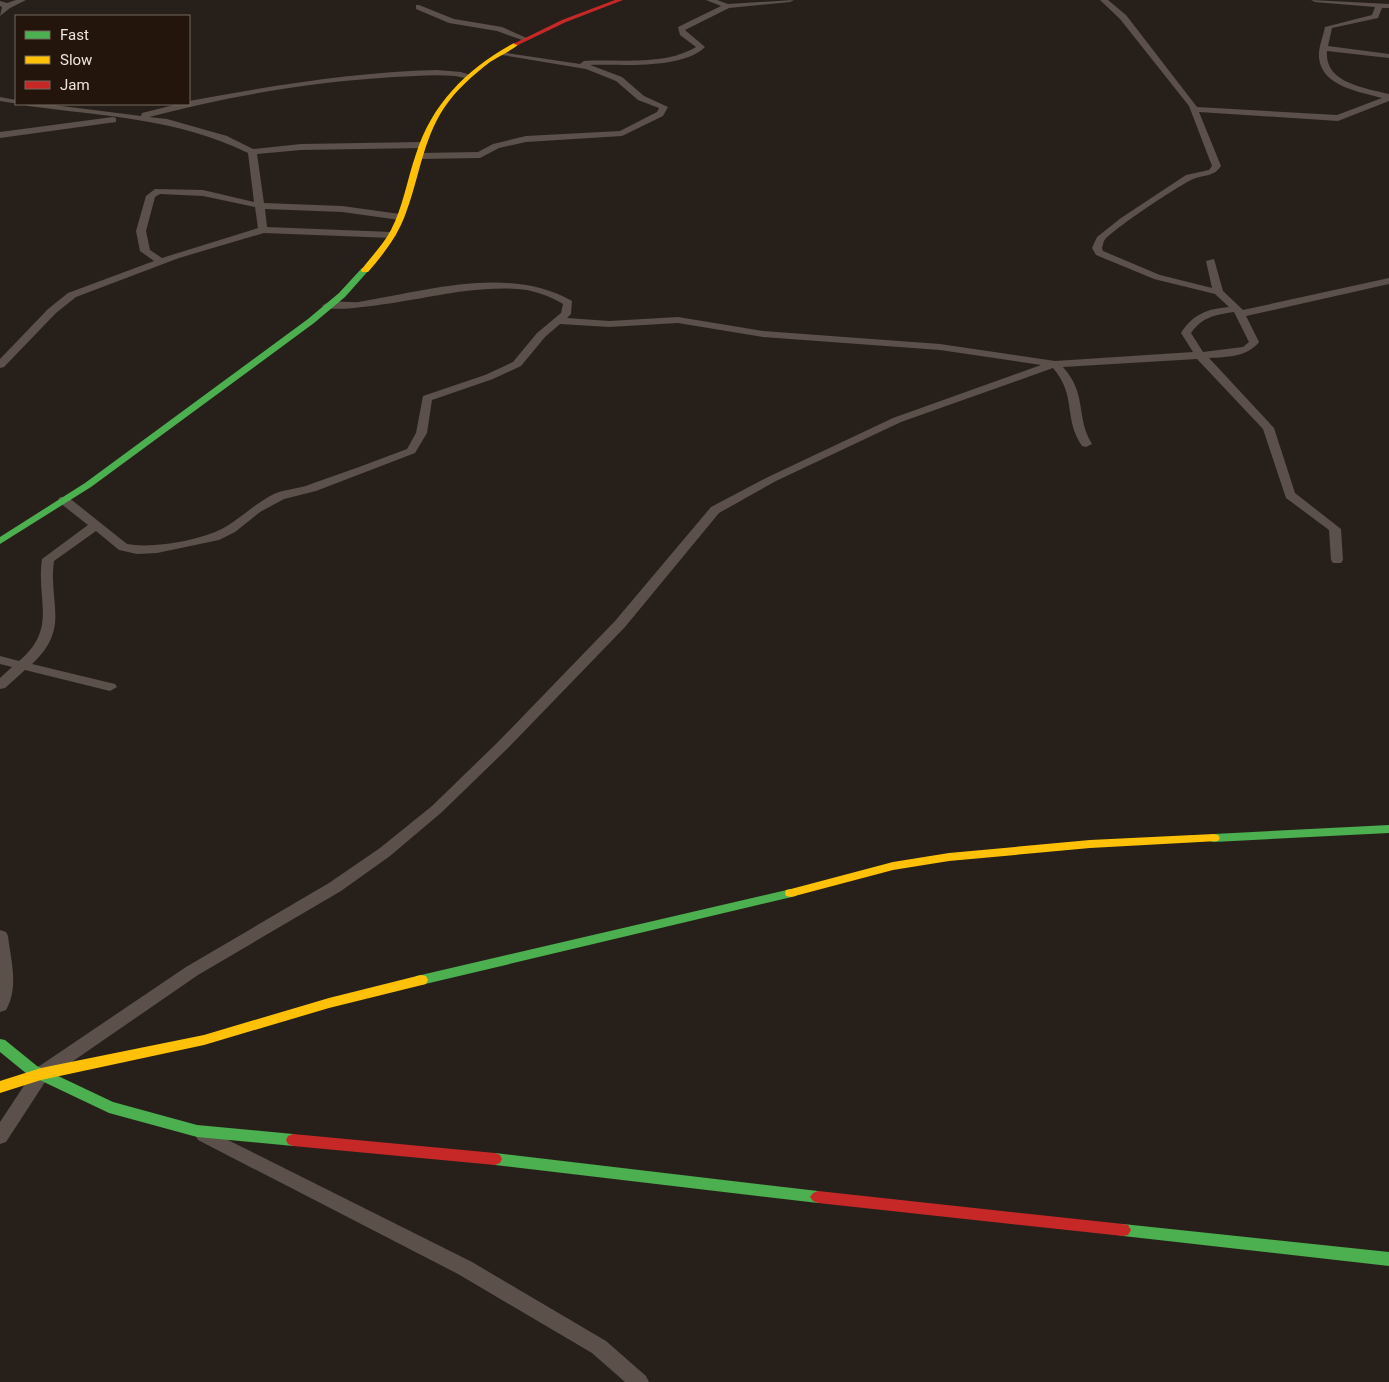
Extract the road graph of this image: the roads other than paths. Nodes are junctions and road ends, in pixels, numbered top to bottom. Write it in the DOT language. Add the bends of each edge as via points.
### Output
graph roads {
  1 [pos="22,0"];
  2 [pos="620,0"];
  3 [pos="710,0"];
  4 [pos="790,0"];
  5 [pos="1104,0"];
  6 [pos="1315,0"];
  7 [pos="4,5"];
  8 [pos="728,6"];
  9 [pos="1379,6"];
  10 [pos="1389,6"];
  11 [pos="419,7"];
  12 [pos="0,14"];
  13 [pos="525,39"];
  14 [pos="1325,48"];
  15 [pos="500,54"];
  16 [pos="1389,56"];
  17 [pos="566,64"];
  18 [pos="469,76"];
  19 [pos="1389,98"];
  20 [pos="0,99"];
  21 [pos="15,102"];
  22 [pos="190,104"];
  23 [pos="36,105"];
  24 [pos="184,105"];
  25 [pos="1194,109"];
  26 [pos="136,117"];
  27 [pos="0,135"];
  28 [pos="422,145"];
  29 [pos="252,152"];
  30 [pos="419,156"];
  31 [pos="261,206"];
  32 [pos="400,218"];
  33 [pos="263,230"];
  34 [pos="392,235"];
  35 [pos="161,261"];
  36 [pos="1211,261"];
  37 [pos="1389,281"];
  38 [pos="1218,292"];
  39 [pos="327,306"];
  40 [pos="1238,311"];
  41 [pos="558,322"];
  42 [pos="1200,355"];
  43 [pos="1055,364"];
  44 [pos="0,365"];
  45 [pos="1086,444"];
  46 [pos="64,500"];
  47 [pos="95,526"];
  48 [pos="0,541"];
  49 [pos="1337,560"];
  50 [pos="0,660"];
  51 [pos="21,664"];
  52 [pos="0,685"];
  53 [pos="110,687"];
  54 [pos="1389,829"];
  55 [pos="0,936"];
  56 [pos="0,1006"];
  57 [pos="0,1044"];
  58 [pos="42,1074"];
  59 [pos="0,1087"];
  60 [pos="197,1131"];
  61 [pos="0,1138"];
  62 [pos="1389,1259"];
  63 [pos="639,1382"];
  1 -- 7 [label="street"];
  2 -- 13 [label="street" via="567,19"];
  3 -- 8 [label="street"];
  4 -- 8 [label="street"];
  5 -- 25 [label="street" via="1123,17"];
  6 -- 9 [label="street"];
  7 -- 12 [label="street"];
  8 -- 17 [label="street" via="681,29 700,47 695,52 673,58"];
  9 -- 10 [label="street"];
  9 -- 14 [label="street" via="1375,16 1329,27"];
  11 -- 13 [label="street" via="452,21 499,29"];
  13 -- 15 [label="street"];
  14 -- 16 [label="street"];
  14 -- 19 [label="street" via="1326,71 1337,80"];
  15 -- 17 [label="street"];
  15 -- 18 [label="street"];
  17 -- 30 [label="street" via="606,73 619,79 641,98 664,107 660,114 622,133 526,139 496,146 480,154"];
  18 -- 22 [label="street" via="446,73 382,75 269,89"];
  18 -- 28 [label="street" via="436,112"];
  19 -- 25 [label="street" via="1338,118"];
  20 -- 21 [label="street"];
  23 -- 26 [label="street"];
  24 -- 26 [label="street"];
  25 -- 38 [label="street" via="1217,166 1212,172 1189,177 1124,220 1100,239 1097,248 1099,253 1136,272"];
  26 -- 27 [label="street"];
  26 -- 29 [label="street" via="164,121 224,138"];
  28 -- 29 [label="street" via="301,147"];
  28 -- 30 [label="street"];
  29 -- 31 [label="street"];
  30 -- 32 [label="street"];
  31 -- 32 [label="street" via="342,208"];
  31 -- 33 [label="street"];
  31 -- 35 [label="street" via="203,193 152,194 141,231 145,251"];
  32 -- 34 [label="street"];
  33 -- 34 [label="street"];
  33 -- 35 [label="street"];
  34 -- 39 [label="street" via="353,284"];
  35 -- 44 [label="street" via="72,295 52,310"];
  36 -- 38 [label="street"];
  37 -- 40 [label="street"];
  38 -- 40 [label="street"];
  39 -- 41 [label="street" via="356,306 462,288 536,288 552,292 568,303 566,314"];
  39 -- 46 [label="street" via="109,471"];
  40 -- 42 [label="street" via="1210,312 1192,322 1186,332"];
  40 -- 42 [label="street" via="1253,346 1241,352"];
  41 -- 43 [label="street" via="692,321 763,334 940,347"];
  41 -- 47 [label="street" via="541,335 517,364 427,398 423,433 411,451 349,475 280,496 256,509 231,529 192,543 137,550 123,547"];
  42 -- 43 [label="street"];
  42 -- 49 [label="street" via="1268,428 1290,495 1335,529"];
  43 -- 45 [label="street" via="1071,385 1079,434"];
  43 -- 58 [label="street" via="897,420 772,479 716,510 620,624 437,808 335,887 192,971"];
  46 -- 47 [label="street"];
  46 -- 48 [label="street"];
  47 -- 51 [label="street" via="48,559 49,636 37,653"];
  50 -- 51 [label="street"];
  51 -- 52 [label="street"];
  51 -- 53 [label="street"];
  54 -- 58 [label="street" via="1090,844 949,857 893,866 339,1000 204,1040"];
  55 -- 56 [label="street" via="6,982"];
  57 -- 58 [label="street" via="32,1070"];
  58 -- 59 [label="street"];
  58 -- 60 [label="street" via="109,1107"];
  58 -- 61 [label="street"];
  60 -- 62 [label="street" via="467,1156"];
  60 -- 63 [label="street" via="465,1268 599,1347"];
}
